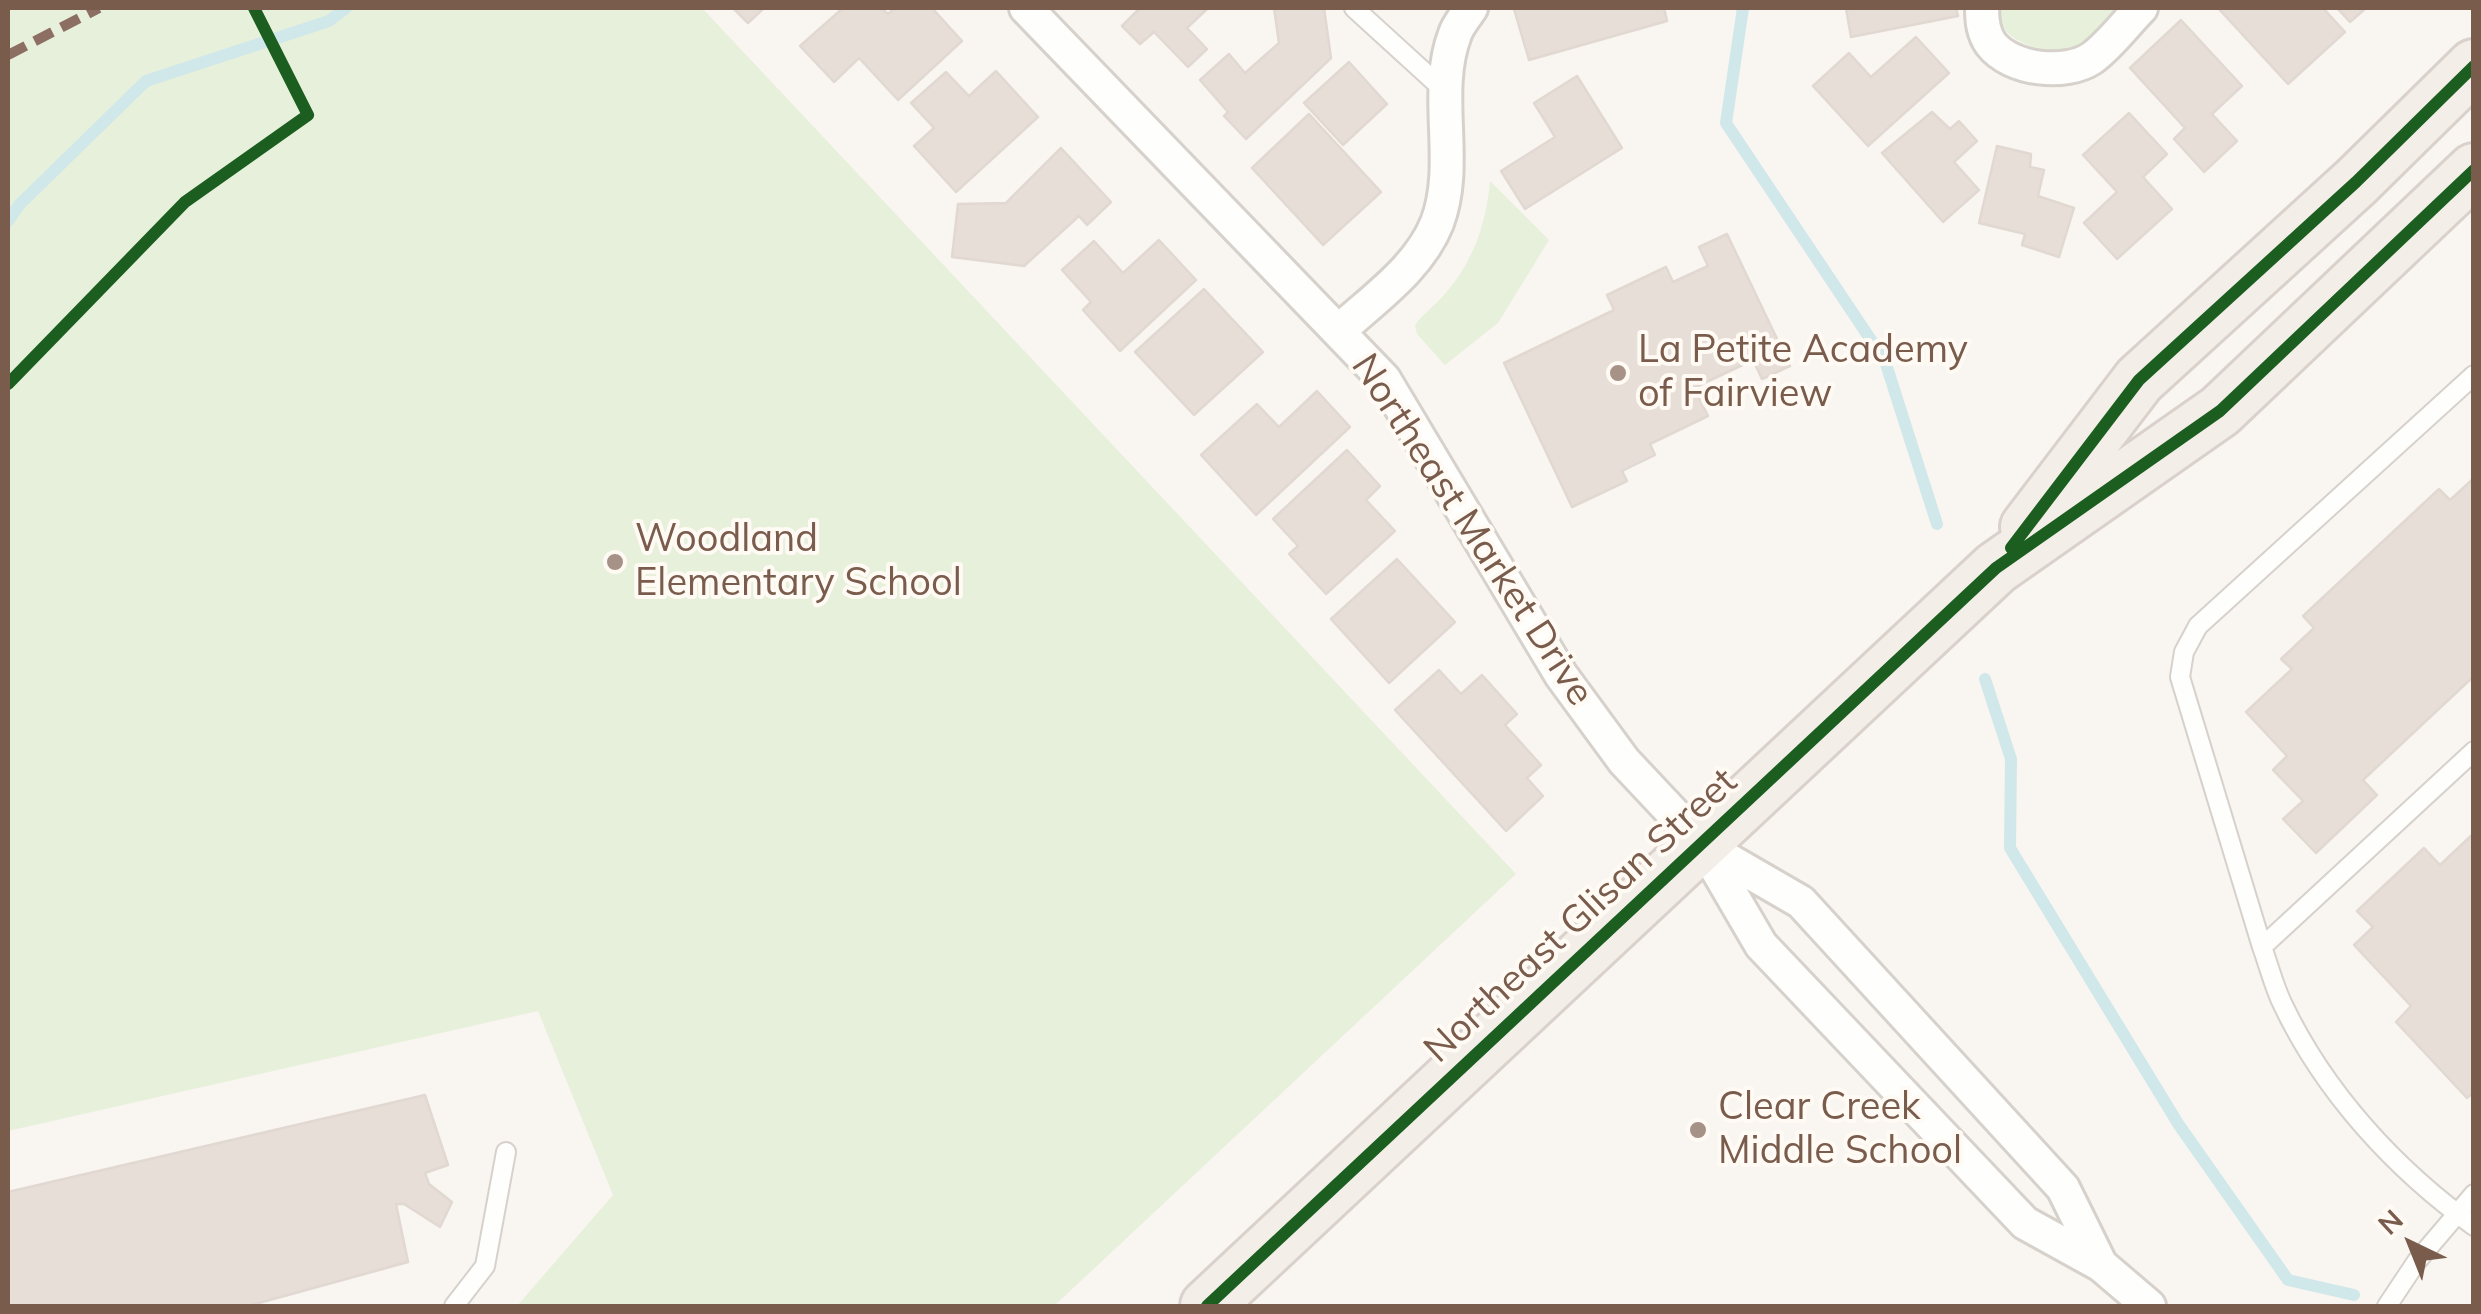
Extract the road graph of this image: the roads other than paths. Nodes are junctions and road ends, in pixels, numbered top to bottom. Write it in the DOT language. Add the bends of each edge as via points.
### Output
graph roads {
  1 [pos="1026,8"];
  2 [pos="1354,8"];
  3 [pos="1471,8"];
  4 [pos="1982,8"];
  5 [pos="2141,8"];
  6 [pos="2474,66"];
  7 [pos="1445,91"];
  8 [pos="2474,170"];
  9 [pos="1340,330"];
  10 [pos="2474,375"];
  11 [pos="1996,568"];
  12 [pos="2474,751"];
  13 [pos="1702,844"];
  14 [pos="2262,946"];
  15 [pos="506,1152"];
  16 [pos="2474,1194"];
  17 [pos="2454,1212"];
  18 [pos="2474,1226"];
  19 [pos="2101,1265"];
  20 [pos="454,1306"];
  21 [pos="1206,1306"];
  22 [pos="2149,1306"];
  23 [pos="2386,1306"];
  1 -- 9 [label="street, Northeast Market Drive"];
  2 -- 7 [label="lane"];
  3 -- 7 [label="street" via="1454,34"];
  4 -- 5 [label="street" via="1992,46 2013,62 2063,69 2091,59"];
  6 -- 11 [label="main road, Northeast Glisan Street" via="2139,380"];
  7 -- 9 [label="street" via="1445,194 1436,225 1411,266"];
  8 -- 11 [label="main road, Northeast Glisan Street" via="2220,411"];
  9 -- 13 [label="street, Northeast Market Drive" via="1384,379 1561,674 1624,761"];
  10 -- 14 [label="lane" via="2198,626 2184,652 2180,677"];
  11 -- 13 [label="main road, Northeast Glisan Street"];
  12 -- 14 [label="lane"];
  13 -- 19 [label="street" via="1761,945 2024,1223"];
  13 -- 19 [label="street" via="1801,902 2063,1188"];
  13 -- 21 [label="main road, Northeast Glisan Street"];
  14 -- 17 [label="lane" via="2282,1004 2358,1122"];
  15 -- 20 [label="lane" via="485,1266"];
  16 -- 17 [label="lane"];
  17 -- 18 [label="lane"];
  17 -- 23 [label="lane"];
  19 -- 22 [label="street"];
}
